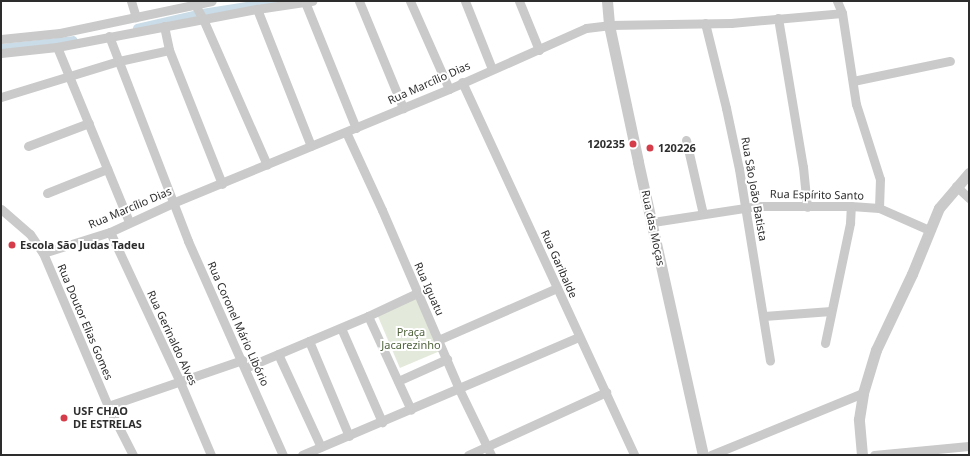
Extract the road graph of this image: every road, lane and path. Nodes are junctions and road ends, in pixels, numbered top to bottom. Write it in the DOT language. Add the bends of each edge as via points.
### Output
graph roads {
  1 [pos="131,1"];
  2 [pos="212,1"];
  3 [pos="309,1"];
  4 [pos="359,1"];
  5 [pos="410,1"];
  6 [pos="465,1"];
  7 [pos="519,1"];
  8 [pos="607,1"];
  9 [pos="838,1"];
  10 [pos="257,9"];
  11 [pos="198,10"];
  12 [pos="842,13"];
  13 [pos="136,17"];
  14 [pos="778,18"];
  15 [pos="705,24"];
  16 [pos="609,25"];
  17 [pos="164,26"];
  18 [pos="109,36"];
  19 [pos="1,39"];
  20 [pos="57,47"];
  21 [pos="168,50"];
  22 [pos="539,50"];
  23 [pos="1,53"];
  24 [pos="119,61"];
  25 [pos="950,61"];
  26 [pos="492,69"];
  27 [pos="70,76"];
  28 [pos="853,81"];
  29 [pos="462,82"];
  30 [pos="449,89"];
  31 [pos="1,97"];
  32 [pos="403,108"];
  33 [pos="89,123"];
  34 [pos="356,128"];
  35 [pos="346,132"];
  36 [pos="686,140"];
  37 [pos="28,146"];
  38 [pos="311,146"];
  39 [pos="267,165"];
  40 [pos="107,169"];
  41 [pos="969,173"];
  42 [pos="222,184"];
  43 [pos="956,186"];
  44 [pos="47,193"];
  45 [pos="969,198"];
  46 [pos="174,202"];
  47 [pos="851,206"];
  48 [pos="745,207"];
  49 [pos="807,207"];
  50 [pos="879,208"];
  51 [pos="1,209"];
  52 [pos="703,214"];
  53 [pos="129,222"];
  54 [pos="653,222"];
  55 [pos="929,230"];
  56 [pos="110,232"];
  57 [pos="42,253"];
  58 [pos="557,288"];
  59 [pos="417,293"];
  60 [pos="831,311"];
  61 [pos="368,316"];
  62 [pos="764,316"];
  63 [pos="341,328"];
  64 [pos="579,337"];
  65 [pos="438,340"];
  66 [pos="309,341"];
  67 [pos="825,344"];
  68 [pos="278,354"];
  69 [pos="447,359"];
  70 [pos="770,361"];
  71 [pos="243,364"];
  72 [pos="398,381"];
  73 [pos="180,382"];
  74 [pos="459,389"];
  75 [pos="606,392"];
  76 [pos="863,393"];
  77 [pos="108,406"];
  78 [pos="411,410"];
  79 [pos="382,422"];
  80 [pos="350,436"];
  81 [pos="969,446"];
  82 [pos="321,447"];
  83 [pos="489,451"];
  84 [pos="133,455"];
  85 [pos="211,455"];
  86 [pos="283,455"];
  87 [pos="302,455"];
  88 [pos="468,455"];
  89 [pos="634,455"];
  90 [pos="703,455"];
  91 [pos="711,455"];
  92 [pos="862,455"];
  93 [pos="874,455"];
  1 -- 13 [label="street"];
  2 -- 11 [label="street"];
  3 -- 10 [label="street"];
  3 -- 34 [label="street"];
  4 -- 32 [label="street"];
  5 -- 30 [label="street"];
  6 -- 26 [label="street"];
  7 -- 22 [label="street"];
  8 -- 16 [label="street, Rua das Moças"];
  9 -- 12 [label="street"];
  10 -- 11 [label="street"];
  10 -- 38 [label="street"];
  11 -- 13 [label="street"];
  11 -- 17 [label="street"];
  11 -- 39 [label="street"];
  12 -- 14 [label="street, Rua Marcílio Dias"];
  12 -- 28 [label="street"];
  13 -- 19 [label="street" via="60,33"];
  14 -- 15 [label="street, Rua Marcílio Dias"];
  14 -- 49 [label="street" via="803,167"];
  15 -- 16 [label="street, Rua Marcílio Dias"];
  15 -- 48 [label="street, Rua São João Batista" via="726,108"];
  16 -- 22 [label="street, Rua Marcílio Dias" via="586,28"];
  16 -- 54 [label="street, Rua das Moças"];
  17 -- 18 [label="street"];
  17 -- 21 [label="street"];
  18 -- 20 [label="street"];
  18 -- 24 [label="street, Rua Coronel Mário Libório"];
  20 -- 23 [label="street"];
  20 -- 27 [label="street"];
  21 -- 24 [label="street"];
  21 -- 42 [label="street"];
  22 -- 26 [label="street, Rua Marcílio Dias"];
  24 -- 27 [label="street"];
  24 -- 46 [label="street, Rua Coronel Mário Libório"];
  25 -- 28 [label="street"];
  26 -- 29 [label="street, Rua Marcílio Dias"];
  27 -- 31 [label="street"];
  27 -- 33 [label="street"];
  28 -- 50 [label="street" via="856,104 880,179"];
  29 -- 30 [label="street, Rua Marcílio Dias"];
  29 -- 58 [label="street, Rua Garibalde"];
  30 -- 32 [label="street, Rua Marcílio Dias"];
  32 -- 34 [label="street, Rua Marcílio Dias"];
  33 -- 37 [label="street"];
  33 -- 40 [label="street"];
  34 -- 35 [label="street, Rua Marcílio Dias"];
  35 -- 38 [label="street, Rua Marcílio Dias"];
  35 -- 59 [label="street, Rua Iguatu"];
  36 -- 52 [label="street"];
  38 -- 39 [label="street, Rua Marcílio Dias"];
  39 -- 42 [label="street, Rua Marcílio Dias"];
  40 -- 44 [label="street"];
  40 -- 53 [label="street"];
  41 -- 43 [label="street"];
  42 -- 46 [label="street, Rua Marcílio Dias"];
  43 -- 45 [label="street"];
  43 -- 55 [label="street" via="939,208"];
  46 -- 53 [label="street, Rua Marcílio Dias"];
  46 -- 71 [label="street, Rua Coronel Mário Libório" via="188,241"];
  47 -- 49 [label="street, Rua Espírito Santo"];
  47 -- 50 [label="street, Rua Espírito Santo"];
  47 -- 60 [label="street" via="850,223"];
  48 -- 49 [label="street, Rua Espírito Santo"];
  48 -- 52 [label="street, Rua Espírito Santo"];
  48 -- 62 [label="street, Rua São João Batista"];
  50 -- 55 [label="street, Rua Espírito Santo"];
  51 -- 57 [label="street, Rua Doutor Elias Gomes" via="30,234"];
  52 -- 54 [label="street, Rua Espírito Santo"];
  53 -- 56 [label="street, Rua Marcílio Dias"];
  54 -- 90 [label="street, Rua das Moças"];
  55 -- 76 [label="street" via="912,274 876,350"];
  56 -- 57 [label="street, Rua Marcílio Dias"];
  56 -- 73 [label="street, Rua Gerinaldo Alves"];
  57 -- 77 [label="street, Rua Doutor Elias Gomes"];
  58 -- 64 [label="street, Rua Garibalde"];
  58 -- 65 [label="street"];
  59 -- 61 [label="street"];
  59 -- 65 [label="street, Rua Iguatu"];
  60 -- 62 [label="street"];
  60 -- 67 [label="street"];
  61 -- 63 [label="street"];
  61 -- 72 [label="street"];
  62 -- 70 [label="street, Rua São João Batista"];
  63 -- 66 [label="street"];
  63 -- 79 [label="street"];
  64 -- 74 [label="street"];
  64 -- 75 [label="street, Rua Garibalde"];
  65 -- 69 [label="street, Rua Iguatu"];
  66 -- 68 [label="street"];
  66 -- 80 [label="street"];
  68 -- 71 [label="street"];
  68 -- 82 [label="street"];
  69 -- 72 [label="street"];
  69 -- 74 [label="street, Rua Iguatu"];
  71 -- 73 [label="street"];
  71 -- 86 [label="street, Rua Coronel Mário Libório"];
  72 -- 78 [label="street"];
  73 -- 77 [label="street"];
  73 -- 85 [label="street, Rua Gerinaldo Alves"];
  74 -- 78 [label="street"];
  74 -- 83 [label="street, Rua Iguatu"];
  75 -- 83 [label="street"];
  75 -- 89 [label="street, Rua Garibalde"];
  76 -- 91 [label="street"];
  76 -- 92 [label="street" via="859,419"];
  77 -- 84 [label="street, Rua Doutor Elias Gomes"];
  78 -- 79 [label="street"];
  79 -- 80 [label="street"];
  80 -- 82 [label="street"];
  81 -- 93 [label="street"];
  82 -- 87 [label="street"];
  83 -- 88 [label="street"];
}
